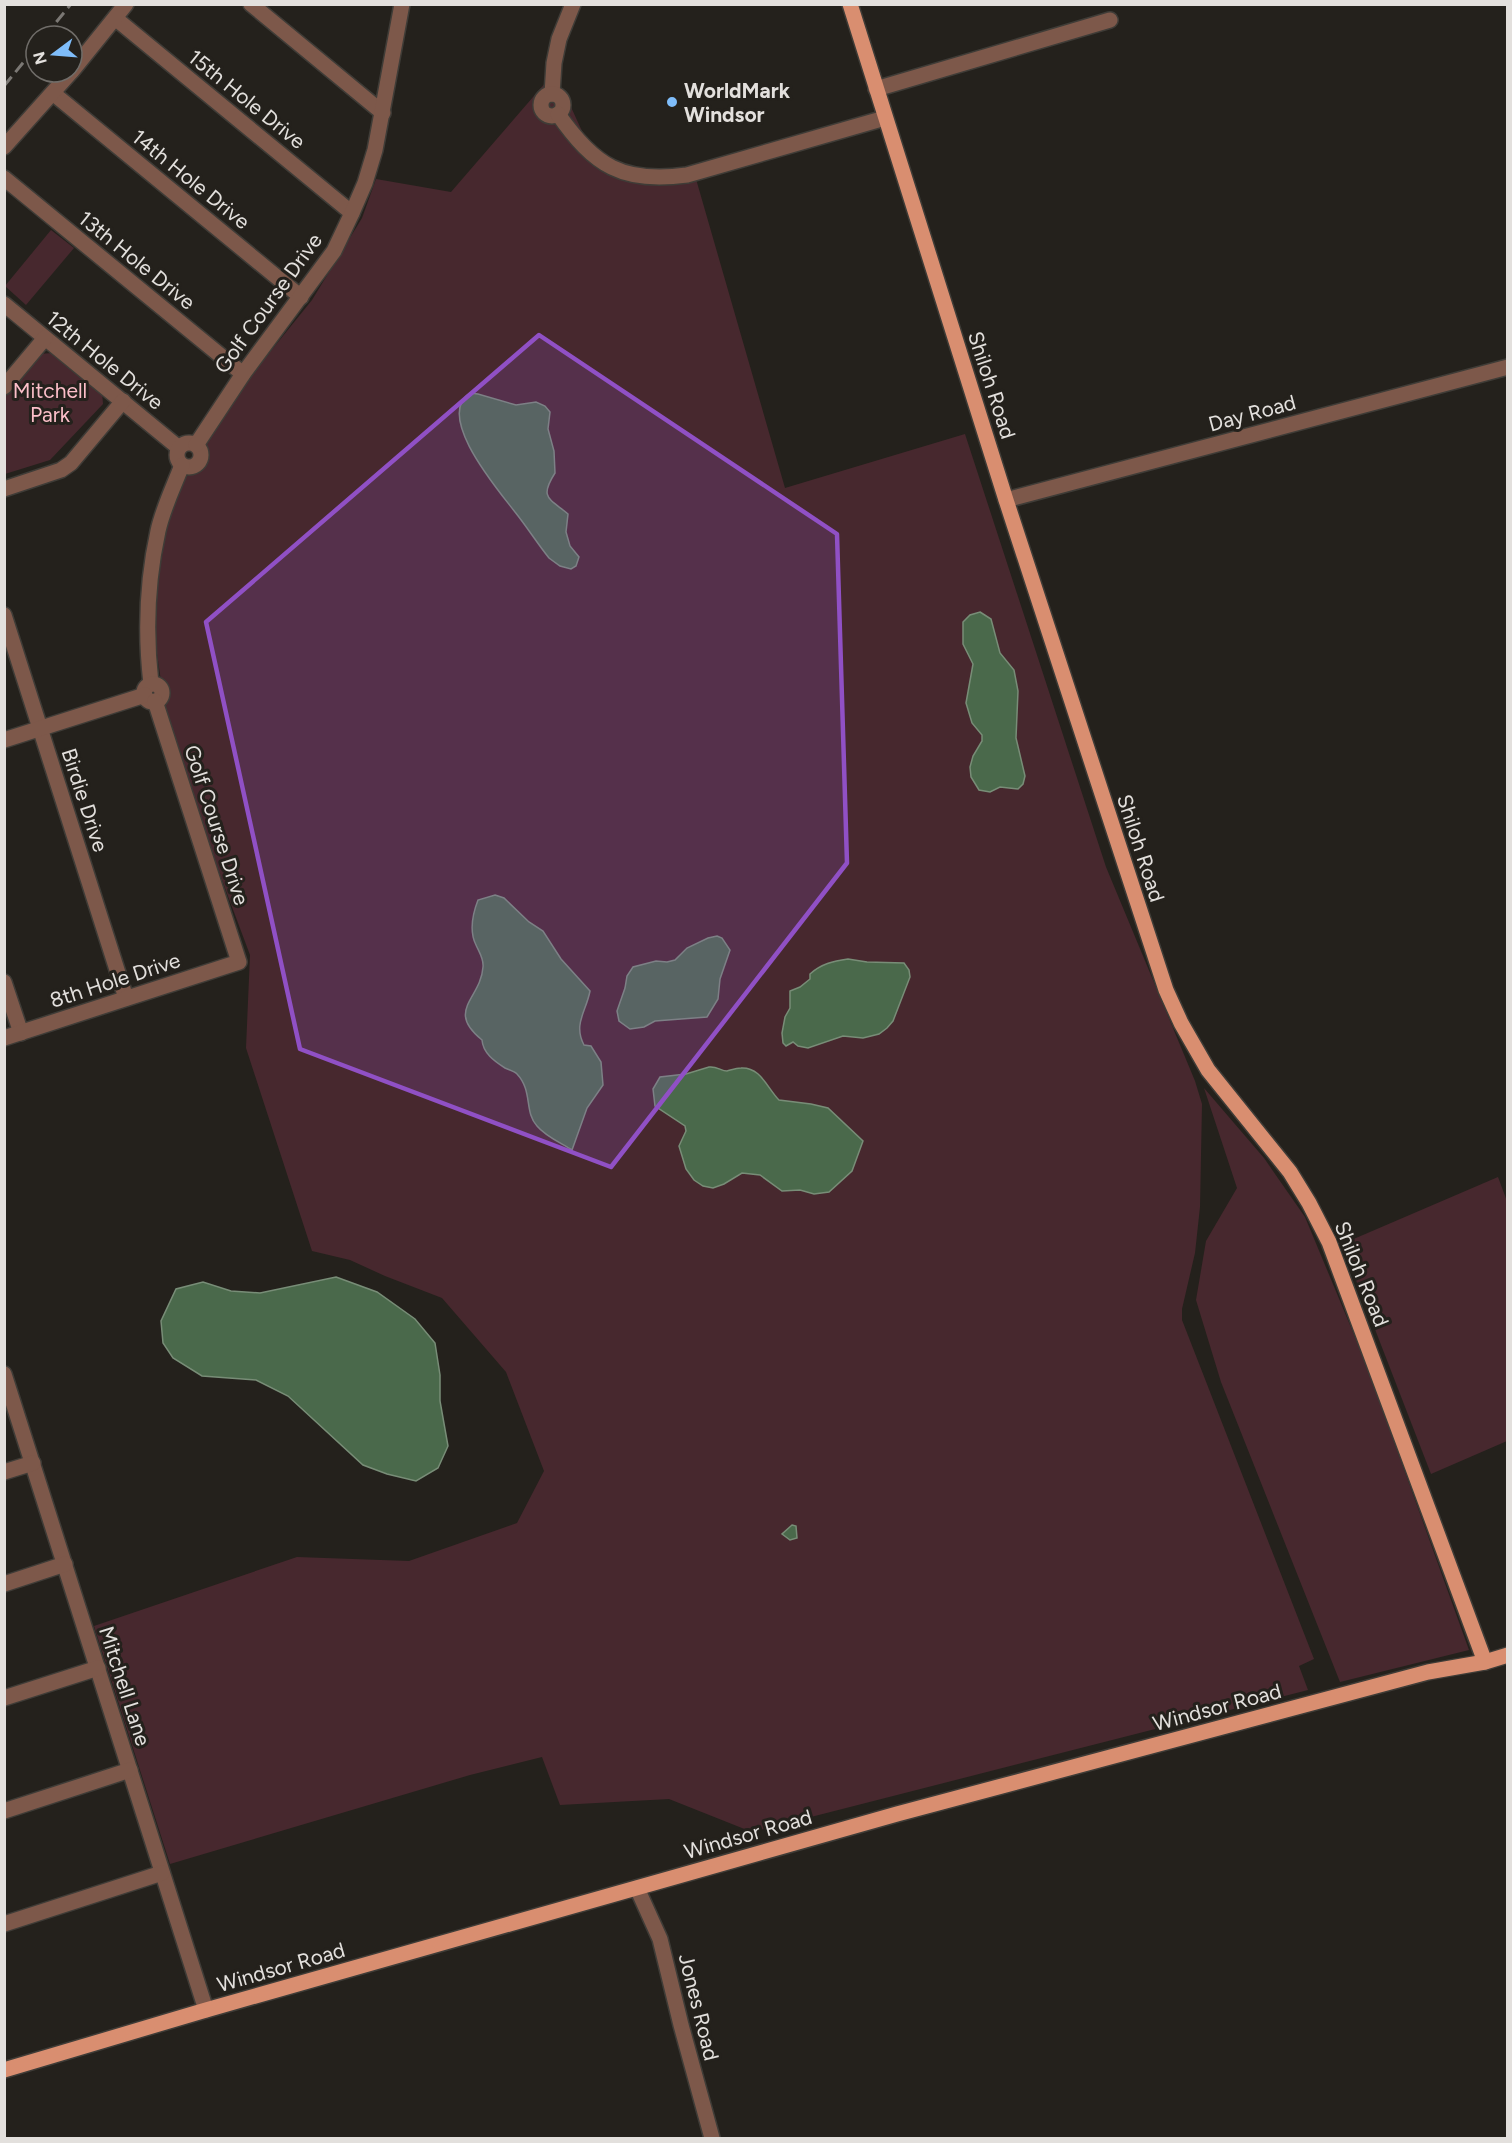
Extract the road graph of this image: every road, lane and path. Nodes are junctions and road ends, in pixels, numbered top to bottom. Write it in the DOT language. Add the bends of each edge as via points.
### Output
graph roads {
  1 [pos="126,4"];
  2 [pos="251,4"];
  3 [pos="402,4"];
  4 [pos="573,4"];
  5 [pos="850,4"];
  6 [pos="115,18"];
  7 [pos="1110,20"];
  8 [pos="84,56"];
  9 [pos="62,84"];
  10 [pos="876,89"];
  11 [pos="54,94"];
  12 [pos="383,113"];
  13 [pos="885,118"];
  14 [pos="4,147"];
  15 [pos="4,178"];
  16 [pos="352,213"];
  17 [pos="301,297"];
  18 [pos="4,304"];
  19 [pos="45,338"];
  20 [pos="1508,367"];
  21 [pos="243,374"];
  22 [pos="4,387"];
  23 [pos="123,401"];
  24 [pos="195,445"];
  25 [pos="179,448"];
  26 [pos="182,465"];
  27 [pos="4,489"];
  28 [pos="1006,500"];
  29 [pos="4,615"];
  30 [pos="150,693"];
  31 [pos="40,728"];
  32 [pos="4,740"];
  33 [pos="239,962"];
  34 [pos="4,982"];
  35 [pos="126,998"];
  36 [pos="21,1033"];
  37 [pos="4,1038"];
  38 [pos="4,1374"];
  39 [pos="33,1462"];
  40 [pos="4,1472"];
  41 [pos="65,1564"];
  42 [pos="4,1584"];
  43 [pos="1508,1655"];
  44 [pos="1485,1662"];
  45 [pos="98,1668"];
  46 [pos="4,1698"];
  47 [pos="130,1770"];
  48 [pos="4,1811"];
  49 [pos="162,1873"];
  50 [pos="637,1888"];
  51 [pos="4,1923"];
  52 [pos="206,2010"];
  53 [pos="4,2070"];
  54 [pos="712,2139"];
  1 -- 6 [label="street"];
  2 -- 12 [label="street"];
  3 -- 12 [label="street, Golf Course Drive"];
  4 -- 13 [label="street" via="559,39 552,94 543,98 542,109 550,115 558,114 581,146 628,175 687,175"];
  5 -- 10 [label="main road, Shiloh Road"];
  6 -- 8 [label="street"];
  6 -- 16 [label="street, 15th Hole Drive"];
  7 -- 10 [label="street"];
  9 -- 11 [label="street"];
  10 -- 13 [label="main road, Shiloh Road"];
  11 -- 14 [label="street"];
  11 -- 17 [label="street, 14th Hole Drive"];
  12 -- 16 [label="street, Golf Course Drive" via="365,183"];
  13 -- 28 [label="main road, Shiloh Road"];
  15 -- 21 [label="street, 13th Hole Drive"];
  16 -- 17 [label="street, Golf Course Drive" via="334,251"];
  17 -- 21 [label="street, Golf Course Drive"];
  18 -- 19 [label="street, 12th Hole Drive"];
  19 -- 22 [label="street"];
  19 -- 23 [label="street, 12th Hole Drive"];
  20 -- 28 [label="street, Day Road"];
  21 -- 24 [label="street, Golf Course Drive"];
  23 -- 25 [label="street, 12th Hole Drive"];
  23 -- 27 [label="street" via="62,470"];
  24 -- 25 [label="street" via="188,443"];
  24 -- 26 [label="street" via="200,451 198,463 191,467"];
  25 -- 26 [label="street" via="177,456"];
  26 -- 30 [label="street, Golf Course Drive" via="159,528 149,585"];
  28 -- 44 [label="main road, Shiloh Road" via="1166,990 1208,1070 1290,1172 1329,1242"];
  29 -- 31 [label="street, Birdie Drive"];
  30 -- 31 [label="street"];
  30 -- 33 [label="street, Golf Course Drive"];
  31 -- 32 [label="street"];
  31 -- 35 [label="street, Birdie Drive"];
  33 -- 35 [label="street, 8th Hole Drive"];
  34 -- 36 [label="street"];
  35 -- 36 [label="street, 8th Hole Drive"];
  36 -- 37 [label="street, 8th Hole Drive"];
  38 -- 39 [label="street, Mitchell Lane"];
  39 -- 40 [label="street"];
  39 -- 41 [label="street, Mitchell Lane"];
  41 -- 42 [label="street"];
  41 -- 45 [label="street, Mitchell Lane"];
  43 -- 44 [label="main road, Windsor Road"];
  44 -- 50 [label="main road, Windsor Road" via="1428,1672"];
  45 -- 46 [label="street"];
  45 -- 47 [label="street, Mitchell Lane"];
  47 -- 48 [label="street"];
  47 -- 49 [label="street, Mitchell Lane"];
  49 -- 51 [label="street"];
  49 -- 52 [label="street, Mitchell Lane"];
  50 -- 52 [label="main road, Windsor Road"];
  50 -- 54 [label="street, Jones Road" via="660,1939"];
  52 -- 53 [label="main road, Windsor Road"];
}
